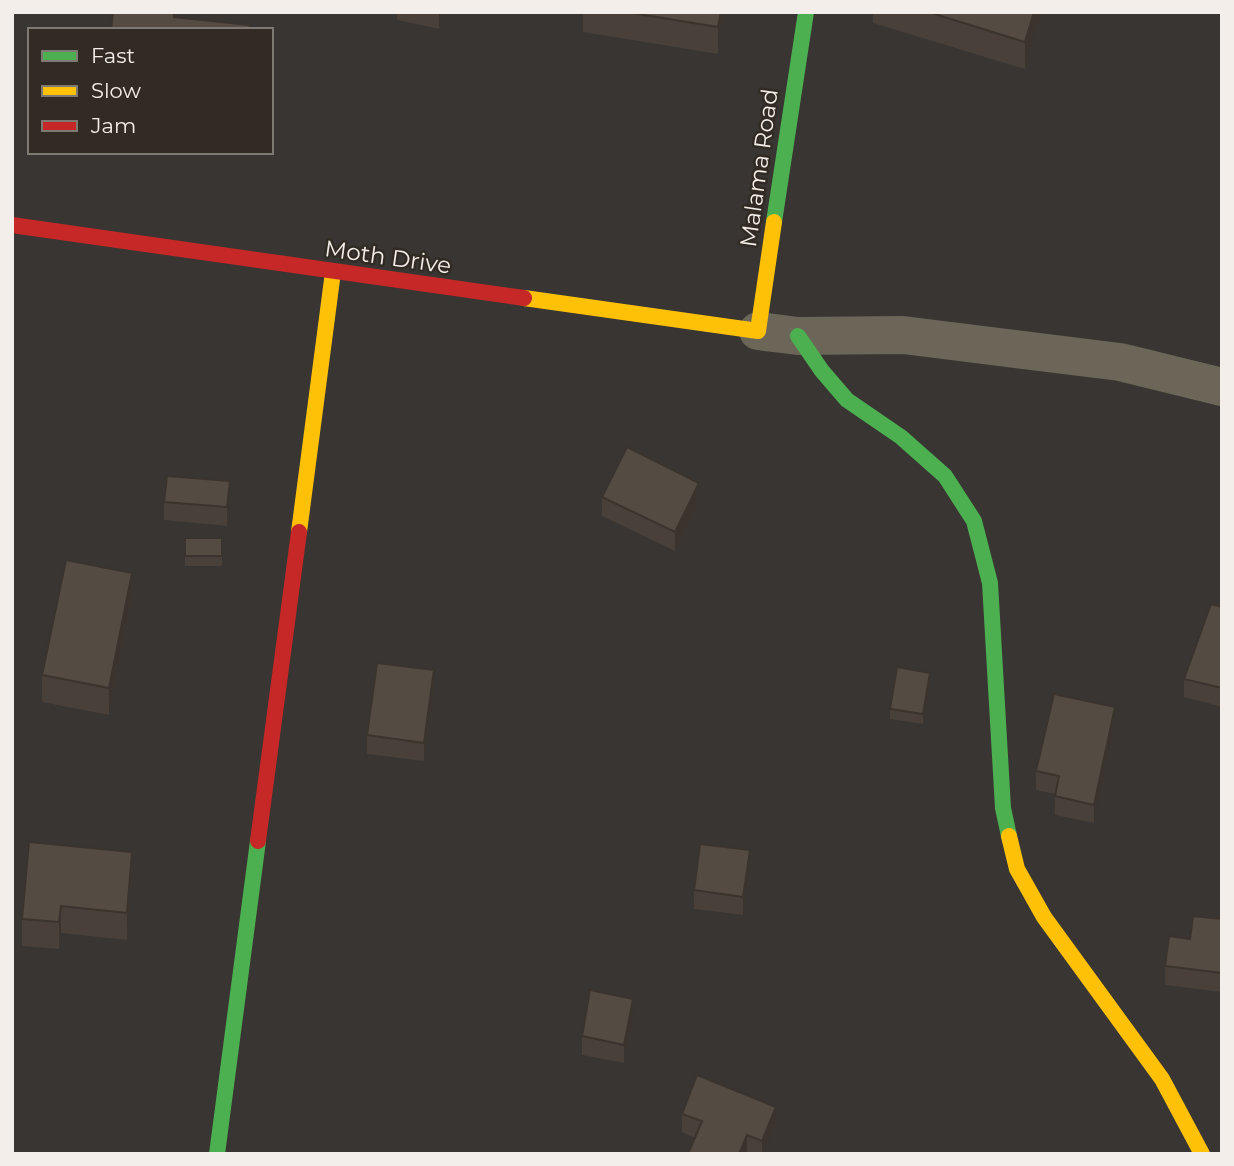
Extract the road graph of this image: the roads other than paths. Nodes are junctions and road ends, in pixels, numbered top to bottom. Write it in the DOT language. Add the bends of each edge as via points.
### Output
graph roads {
  1 [pos="806,12"];
  2 [pos="12,225"];
  3 [pos="333,272"];
  4 [pos="758,331"];
  5 [pos="798,336"];
  6 [pos="1222,387"];
  7 [pos="217,1154"];
  8 [pos="1202,1154"];
  1 -- 4 [label="street, Malama Road"];
  2 -- 3 [label="street, Moth Drive"];
  3 -- 4 [label="street, Moth Drive"];
  3 -- 7 [label="street"];
  4 -- 5 [label="street"];
  5 -- 6 [label="street" via="903,335 1120,362"];
  5 -- 8 [label="street" via="846,400 901,437 945,476 974,521 990,583 1003,808 1017,869 1044,916 1162,1079"];
}
